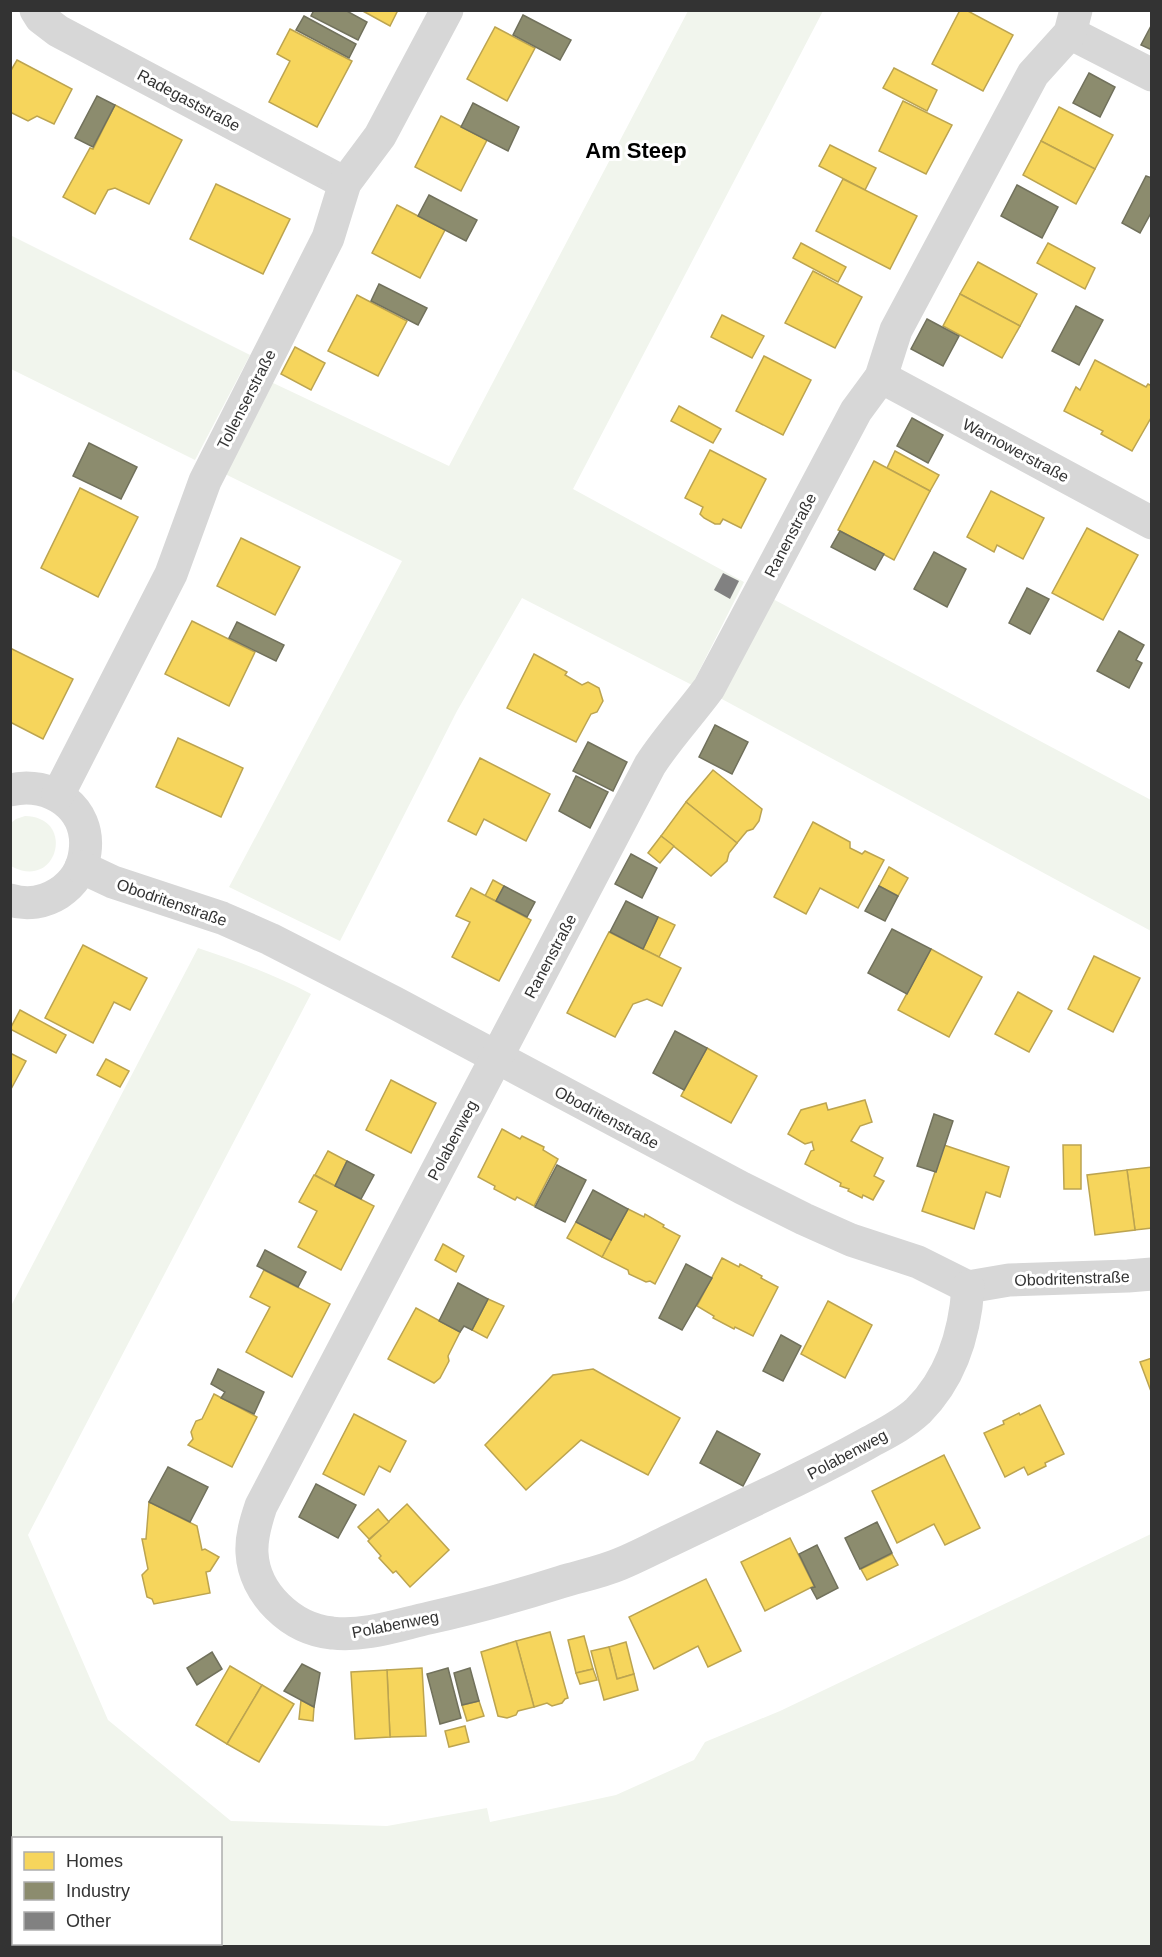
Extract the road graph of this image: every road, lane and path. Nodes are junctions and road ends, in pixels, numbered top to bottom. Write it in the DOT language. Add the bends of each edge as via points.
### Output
graph roads {
  1 [pos="36,10"];
  2 [pos="447,10"];
  3 [pos="1073,22"];
  4 [pos="1152,75"];
  5 [pos="345,183"];
  6 [pos="881,377"];
  7 [pos="1152,523"];
  8 [pos="10,790"];
  9 [pos="58,795"];
  10 [pos="81,867"];
  11 [pos="10,900"];
  12 [pos="496,1057"];
  13 [pos="1152,1274"];
  14 [pos="968,1287"];
  1 -- 5 [label="street, Radegaststraße" via="58,31"];
  2 -- 5 [label="street, Tollenserstraße" via="380,136"];
  3 -- 4 [label="street"];
  3 -- 6 [label="street, Ranenstraße" via="1033,74 896,330"];
  5 -- 9 [label="street, Tollenserstraße" via="328,238 205,481 171,574"];
  6 -- 7 [label="street, Warnowerstraße"];
  6 -- 12 [label="street, Ranenstraße" via="856,411 709,688 650,765"];
  8 -- 9 [label="street" via="41,788"];
  9 -- 10 [label="street" via="71,806 82,827 86,852"];
  10 -- 11 [label="street" via="71,884 56,896 38,903"];
  10 -- 12 [label="street, Obodritenstraße" via="270,939"];
  12 -- 14 [label="street, Obodritenstraße" via="804,1219 851,1240 918,1262"];
  12 -- 14 [label="street, Polabenweg" via="261,1506 255,1527 253,1566 259,1583 275,1604 303,1625 323,1632 370,1632 486,1605 620,1564 825,1467 897,1427 935,1390 952,1363 961,1335"];
  13 -- 14 [label="street, Obodritenstraße" via="1009,1280"];
}
